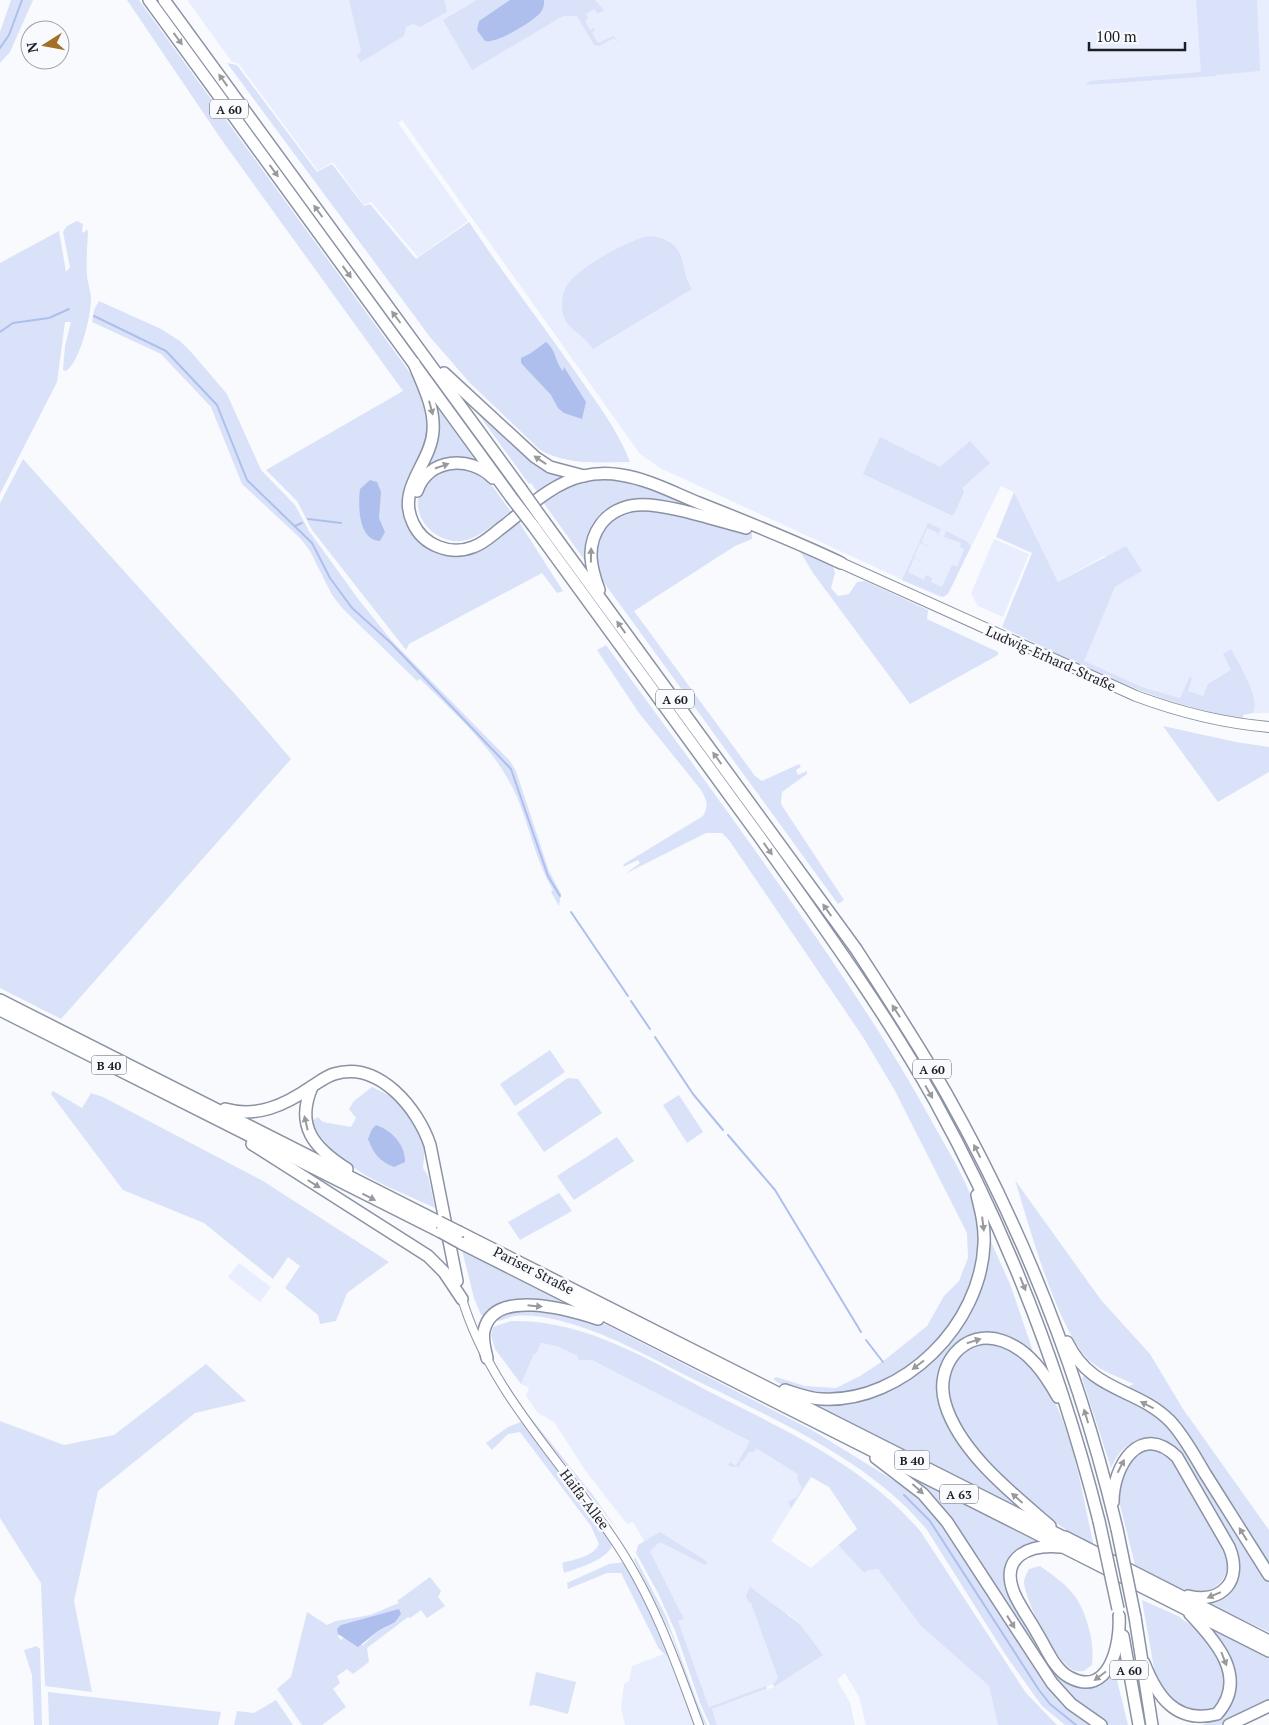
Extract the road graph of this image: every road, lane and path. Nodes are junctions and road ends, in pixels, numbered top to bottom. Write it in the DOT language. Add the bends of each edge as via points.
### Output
graph roads {
  1 [pos="149,0"];
  2 [pos="164,0"];
  3 [pos="425,356"];
  4 [pos="414,363"];
  5 [pos="585,476"];
  6 [pos="511,497"];
  7 [pos="515,517"];
  8 [pos="538,523"];
  9 [pos="786,537"];
  10 [pos="842,563"];
  11 [pos="603,601"];
  12 [pos="1269,727"];
  13 [pos="0,1000"];
  14 [pos="0,1010"];
  15 [pos="312,1087"];
  16 [pos="190,1096"];
  17 [pos="218,1120"];
  18 [pos="966,1160"];
  19 [pos="391,1198"];
  20 [pos="440,1227"];
  21 [pos="460,1237"];
  22 [pos="457,1281"];
  23 [pos="1038,1283"];
  24 [pos="462,1299"];
  25 [pos="649,1338"];
  26 [pos="487,1358"];
  27 [pos="756,1382"];
  28 [pos="1071,1421"];
  29 [pos="851,1439"];
  30 [pos="1113,1513"];
  31 [pos="1068,1544"];
  32 [pos="1269,1575"];
  33 [pos="1173,1593"];
  34 [pos="1184,1608"];
  35 [pos="1119,1612"];
  36 [pos="1269,1641"];
  37 [pos="1269,1651"];
  38 [pos="1144,1663"];
  39 [pos="1269,1706"];
  40 [pos="699,1725"];
  41 [pos="1101,1725"];
  42 [pos="1139,1725"];
  43 [pos="1152,1725"];
  44 [pos="1229,1725"];
  1 -- 4 [label="highway, A 60, one-way"];
  3 -- 2 [label="highway, A 60, one-way"];
  5 -- 3 [label="highway, one-way" via="550,467 535,458"];
  3 -- 8 [label="highway, A 60, bridge" via="521,489"];
  4 -- 6 [label="highway, A 60"];
  4 -- 7 [label="highway, one-way" via="434,422 429,451 409,491 408,506 415,528 438,547 461,550 479,544"];
  5 -- 7 [label="highway" via="560,485"];
  5 -- 9 [label="highway" via="612,474 642,481"];
  7 -- 6 [label="highway, one-way" via="477,540 453,544 427,532 415,507 418,486 426,475 438,466 453,463 469,464 484,470"];
  6 -- 8 [label="highway, A 60, bridge"];
  8 -- 11 [label="highway, A 60"];
  8 -- 18 [label="highway, A 60, one-way" via="881,1012 936,1102"];
  9 -- 10 [label="highway"];
  11 -- 9 [label="highway, one-way" via="591,566 592,542 603,521 623,508 639,504 656,506"];
  10 -- 12 [label="main road, Ludwig-Erhard-Straße" via="1136,696 1208,719"];
  23 -- 11 [label="highway, A 60, one-way" via="977,1150 903,1020 856,949"];
  13 -- 16 [label="highway, Pariser Straße / B 40"];
  14 -- 17 [label="highway, Pariser Straße / B 40"];
  15 -- 16 [label="highway" via="280,1106 248,1112 227,1110"];
  19 -- 15 [label="highway, one-way" via="332,1158 312,1137 304,1114"];
  15 -- 22 [label="highway" via="333,1074 356,1073 381,1082 412,1108 430,1145"];
  16 -- 19 [label="highway, Pariser Straße / B 40"];
  17 -- 20 [label="highway, Pariser Straße / B 40, one-way"];
  17 -- 24 [label="highway, one-way" via="428,1256 444,1272"];
  18 -- 27 [label="highway, one-way" via="981,1210 983,1256 972,1295 955,1327 941,1344 908,1372 874,1391 855,1397 820,1400"];
  18 -- 28 [label="highway, A 60, one-way" via="1016,1268"];
  19 -- 20 [label="highway, Pariser Straße / B 40"];
  20 -- 21 [label="highway, Pariser Straße / B 40, bridge"];
  21 -- 25 [label="highway, Pariser Straße / B 40"];
  21 -- 27 [label="highway, Pariser Straße / B 40"];
  22 -- 24 [label="street, Haifa-Allee"];
  30 -- 23 [label="highway, A 60, one-way" via="1081,1400"];
  32 -- 23 [label="highway, one-way" via="1180,1432 1153,1408 1092,1376 1068,1345"];
  24 -- 26 [label="street, Haifa-Allee"];
  26 -- 25 [label="highway, one-way" via="484,1334 487,1324 498,1310 513,1305 549,1307 584,1314"];
  25 -- 29 [label="highway, Pariser Straße / B 40"];
  26 -- 40 [label="street, Haifa-Allee" via="524,1417 627,1559 666,1637"];
  27 -- 31 [label="highway, Pariser Straße / B 40"];
  31 -- 28 [label="highway, one-way" via="997,1480 960,1434 944,1402 944,1370 954,1353 966,1343 988,1338 1004,1341 1036,1364"];
  28 -- 35 [label="highway, A 60, bridge" via="1099,1521"];
  29 -- 31 [label="highway, A 63"];
  29 -- 41 [label="highway, one-way" via="908,1481 936,1508 1052,1683 1071,1704"];
  30 -- 33 [label="highway, one-way" via="1114,1483 1130,1452 1137,1447 1154,1444 1167,1448 1177,1457 1229,1547 1234,1572 1225,1588 1214,1596 1201,1598"];
  30 -- 38 [label="highway, A 60, bridge"];
  31 -- 33 [label="highway, A 63"];
  31 -- 34 [label="highway, A 63"];
  35 -- 31 [label="highway, one-way" via="1119,1642 1104,1673 1084,1682 1063,1673 1019,1602 1011,1578 1014,1563 1030,1548"];
  33 -- 36 [label="highway, A 63"];
  34 -- 37 [label="highway, A 63"];
  34 -- 38 [label="highway, one-way" via="1224,1657 1229,1685 1222,1709 1212,1718 1197,1722 1178,1718 1161,1703"];
  35 -- 42 [label="highway, A 60"];
  38 -- 43 [label="highway, A 60"];
  39 -- 44 [label="highway"];
}
